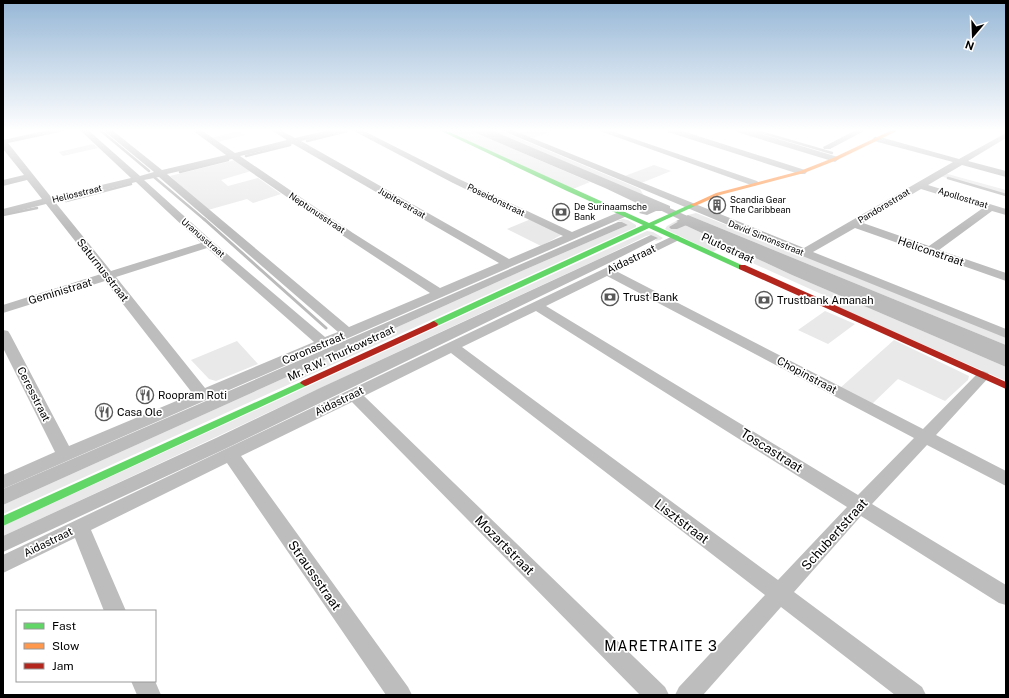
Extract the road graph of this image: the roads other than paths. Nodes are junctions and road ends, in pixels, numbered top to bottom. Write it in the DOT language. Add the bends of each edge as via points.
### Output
graph roads {
  1 [pos="18,163"];
  2 [pos="119,163"];
  3 [pos="149,163"];
  4 [pos="203,163"];
  5 [pos="244,163"];
  6 [pos="333,163"];
  7 [pos="420,163"];
  8 [pos="510,163"];
  9 [pos="580,163"];
  10 [pos="695,163"];
  11 [pos="773,163"];
  12 [pos="826,163"];
  13 [pos="956,163"];
  14 [pos="965,163"];
  15 [pos="802,172"];
  16 [pos="162,173"];
  17 [pos="1006,174"];
  18 [pos="29,177"];
  19 [pos="136,179"];
  20 [pos="3,183"];
  21 [pos="754,183"];
  22 [pos="919,185"];
  23 [pos="48,201"];
  24 [pos="991,207"];
  25 [pos="685,208"];
  26 [pos="3,212"];
  27 [pos="1006,212"];
  28 [pos="623,214"];
  29 [pos="653,224"];
  30 [pos="855,224"];
  31 [pos="572,236"];
  32 [pos="676,238"];
  33 [pos="209,244"];
  34 [pos="930,251"];
  35 [pos="804,253"];
  36 [pos="509,264"];
  37 [pos="607,271"];
  38 [pos="107,276"];
  39 [pos="1006,277"];
  40 [pos="440,294"];
  41 [pos="536,306"];
  42 [pos="3,309"];
  43 [pos="348,333"];
  44 [pos="3,334"];
  45 [pos="1006,334"];
  46 [pos="324,343"];
  47 [pos="451,346"];
  48 [pos="983,376"];
  49 [pos="1006,386"];
  50 [pos="353,394"];
  51 [pos="203,396"];
  52 [pos="925,436"];
  53 [pos="230,454"];
  54 [pos="65,455"];
  55 [pos="1006,479"];
  56 [pos="3,482"];
  57 [pos="860,505"];
  58 [pos="3,521"];
  59 [pos="80,526"];
  60 [pos="3,564"];
  61 [pos="780,595"];
  62 [pos="1006,596"];
  63 [pos="115,610"];
  64 [pos="143,682"];
  65 [pos="149,695"];
  66 [pos="400,695"];
  67 [pos="657,695"];
  68 [pos="687,695"];
  69 [pos="914,695"];
  1 -- 18 [label="street, Saturnusstraat"];
  2 -- 19 [label="street, Uranusstraat"];
  3 -- 16 [label="street, Uranusstraat"];
  4 -- 16 [label="street, Heliosstraat"];
  5 -- 40 [label="street, Neptunusstraat"];
  6 -- 36 [label="street, Jupiterstraat"];
  7 -- 31 [label="street, Poseidonstraat"];
  8 -- 28 [label="street, Plutostraat"];
  9 -- 25 [label="street, David Simonsstraat"];
  10 -- 21 [label="street"];
  11 -- 15 [label="street"];
  12 -- 15 [label="street, Mr. R.W. Thurkowstraat"];
  13 -- 22 [label="street, Pandorastraat"];
  14 -- 17 [label="street"];
  15 -- 21 [label="street, Mr. R.W. Thurkowstraat"];
  16 -- 19 [label="street, Heliosstraat"];
  16 -- 43 [label="street, Uranusstraat"];
  18 -- 20 [label="street"];
  18 -- 23 [label="street, Saturnusstraat"];
  19 -- 23 [label="street, Heliosstraat"];
  19 -- 33 [label="street, Uranusstraat"];
  21 -- 25 [label="street, Mr. R.W. Thurkowstraat"];
  22 -- 24 [label="street, Apollostraat"];
  22 -- 30 [label="street, Pandorastraat"];
  23 -- 26 [label="street, Heliosstraat"];
  23 -- 38 [label="street, Saturnusstraat"];
  24 -- 27 [label="street, Apollostraat"];
  24 -- 34 [label="street"];
  25 -- 29 [label="street, Mr. R.W. Thurkowstraat"];
  25 -- 35 [label="street, David Simonsstraat"];
  28 -- 29 [label="street, Plutostraat"];
  28 -- 31 [label="street, Coronastraat"];
  29 -- 32 [label="street, Plutostraat"];
  29 -- 58 [label="street, Mr. R.W. Thurkowstraat"];
  30 -- 34 [label="street, Heliconstraat"];
  30 -- 35 [label="street, Pandorastraat"];
  31 -- 36 [label="street, Coronastraat"];
  32 -- 37 [label="street, Aidastraat"];
  32 -- 48 [label="street, Plutostraat"];
  33 -- 38 [label="street, Geministraat"];
  33 -- 46 [label="street, Uranusstraat"];
  34 -- 39 [label="street, Heliconstraat"];
  35 -- 45 [label="street, David Simonsstraat"];
  36 -- 40 [label="street, Coronastraat"];
  37 -- 41 [label="street, Aidastraat"];
  37 -- 52 [label="street, Chopinstraat"];
  38 -- 42 [label="street, Geministraat"];
  38 -- 51 [label="street, Saturnusstraat"];
  40 -- 43 [label="street, Coronastraat"];
  41 -- 47 [label="street, Aidastraat"];
  41 -- 57 [label="street, Toscastraat"];
  43 -- 46 [label="street, Coronastraat"];
  44 -- 54 [label="street, Ceresstraat"];
  46 -- 51 [label="street, Coronastraat"];
  47 -- 50 [label="street, Aidastraat"];
  47 -- 61 [label="street, Lisztstraat"];
  48 -- 49 [label="street, Plutostraat"];
  48 -- 52 [label="street, Schubertstraat"];
  50 -- 53 [label="street, Aidastraat"];
  50 -- 67 [label="street, Mozartstraat"];
  51 -- 54 [label="street, Coronastraat"];
  52 -- 55 [label="street, Chopinstraat"];
  52 -- 57 [label="street, Schubertstraat"];
  53 -- 59 [label="street, Aidastraat"];
  53 -- 66 [label="street, Straussstraat"];
  54 -- 56 [label="street, Coronastraat"];
  57 -- 61 [label="street, Schubertstraat"];
  57 -- 62 [label="street, Toscastraat"];
  59 -- 60 [label="street, Aidastraat"];
  59 -- 63 [label="street"];
  61 -- 68 [label="street, Schubertstraat"];
  61 -- 69 [label="street, Lisztstraat"];
  64 -- 65 [label="street"];
}
